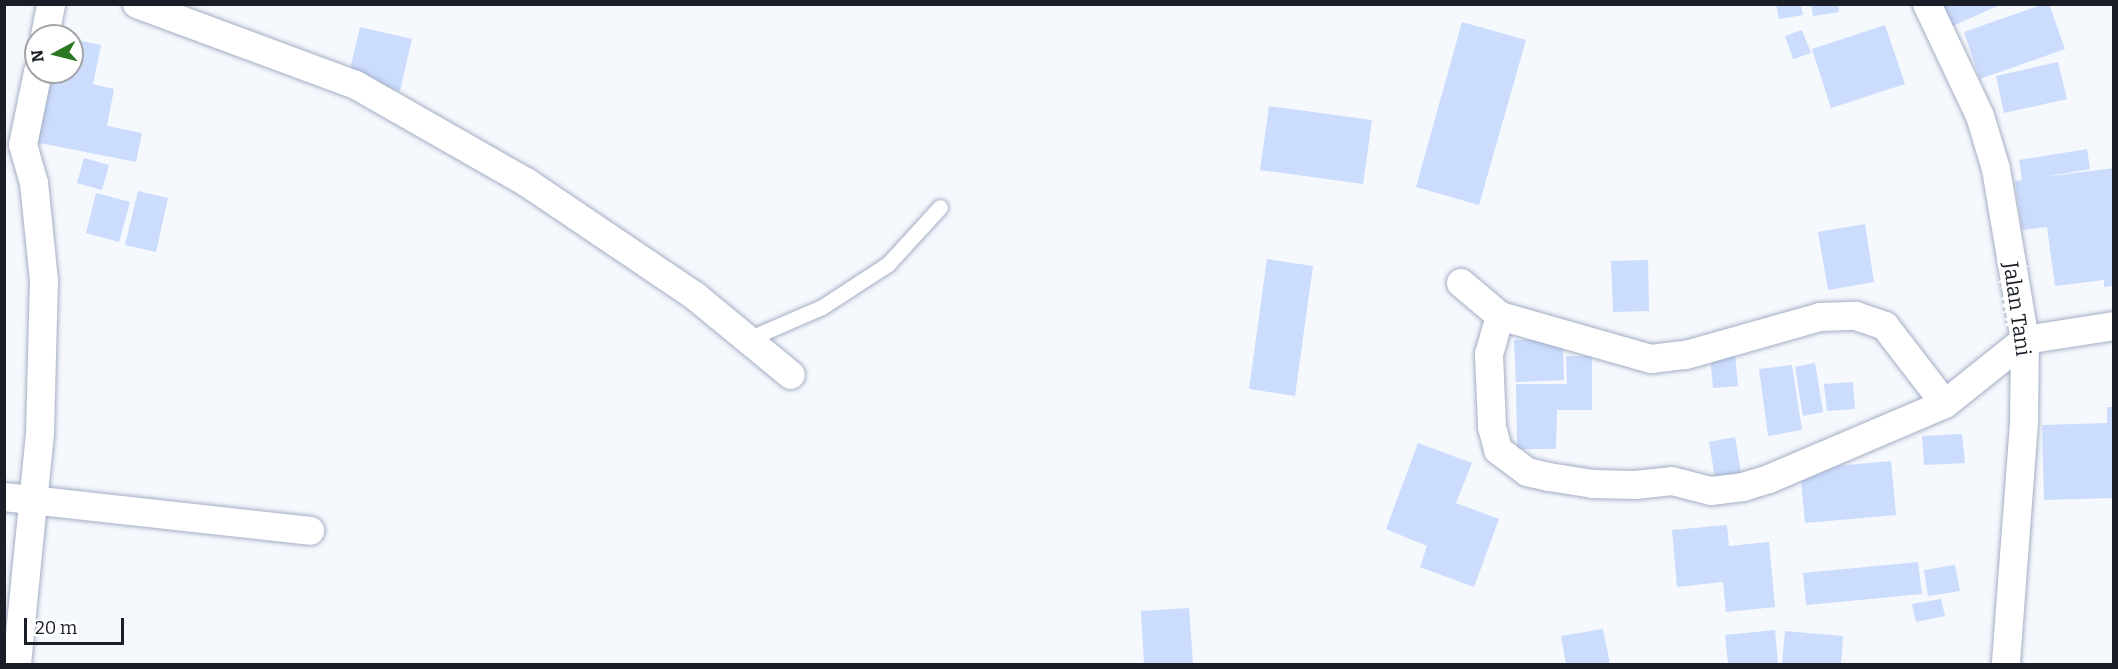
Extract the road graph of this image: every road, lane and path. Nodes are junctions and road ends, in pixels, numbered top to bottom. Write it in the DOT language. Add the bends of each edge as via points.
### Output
graph roads {
  1 [pos="51,4"];
  2 [pos="137,4"];
  3 [pos="1927,4"];
  4 [pos="47,24"];
  5 [pos="36,84"];
  6 [pos="940,207"];
  7 [pos="1461,283"];
  8 [pos="1500,316"];
  9 [pos="2114,326"];
  10 [pos="748,339"];
  11 [pos="2025,340"];
  12 [pos="790,375"];
  13 [pos="1945,404"];
  14 [pos="4,497"];
  15 [pos="34,499"];
  16 [pos="310,531"];
  17 [pos="17,664"];
  18 [pos="2006,664"];
  1 -- 4 [label="street"];
  2 -- 10 [label="street" via="356,85 526,182 695,296"];
  3 -- 11 [label="street, Jalan Tani" via="1987,137"];
  5 -- 15 [label="street" via="23,146 34,183 44,281"];
  6 -- 10 [label="lane" via="888,264 822,307"];
  7 -- 8 [label="street"];
  8 -- 13 [label="street" via="1651,359 1686,355 1820,317 1856,316 1885,326"];
  8 -- 13 [label="street" via="1489,354 1492,427 1498,450 1527,472 1549,477 1593,484 1672,481 1711,490 1743,487"];
  9 -- 11 [label="street"];
  10 -- 12 [label="street"];
  11 -- 13 [label="street"];
  11 -- 18 [label="street, Jalan Tani" via="2024,423"];
  14 -- 15 [label="street"];
  15 -- 16 [label="street"];
  15 -- 17 [label="street"];
}
